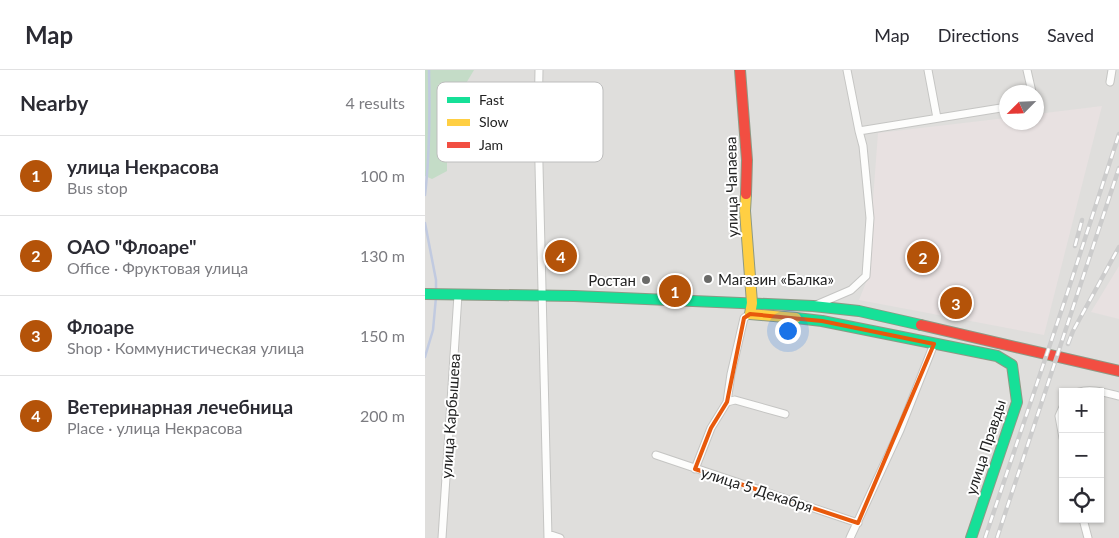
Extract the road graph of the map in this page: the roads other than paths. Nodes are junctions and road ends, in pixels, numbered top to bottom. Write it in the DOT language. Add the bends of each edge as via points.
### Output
graph roads {
  1 [pos="740,70"];
  2 [pos="847,70"];
  3 [pos="928,70"];
  4 [pos="1027,70"];
  5 [pos="1113,70"];
  6 [pos="1110,82"];
  7 [pos="1030,85"];
  8 [pos="999,108"];
  9 [pos="937,118"];
  10 [pos="859,131"];
  11 [pos="538,162"];
  12 [pos="432,294"];
  13 [pos="458,295"];
  14 [pos="543,297"];
  15 [pos="752,303"];
  16 [pos="813,306"];
  17 [pos="750,314"];
  18 [pos="934,344"];
  19 [pos="1119,371"];
  20 [pos="1104,392"];
  21 [pos="1119,396"];
  22 [pos="727,402"];
  23 [pos="785,414"];
  24 [pos="656,455"];
  25 [pos="695,468"];
  26 [pos="858,523"];
  27 [pos="1084,523"];
  28 [pos="548,536"];
  29 [pos="442,538"];
  30 [pos="560,538"];
  31 [pos="850,538"];
  32 [pos="971,538"];
  33 [pos="1088,538"];
  1 -- 15 [label="street, улица Чапаева"];
  2 -- 10 [label="street"];
  3 -- 9 [label="street"];
  4 -- 7 [label="street"];
  5 -- 6 [label="street"];
  8 -- 9 [label="street"];
  9 -- 10 [label="street"];
  10 -- 16 [label="street" via="870,218 866,276 851,290"];
  11 -- 14 [label="street"];
  12 -- 13 [label="street"];
  13 -- 14 [label="street"];
  13 -- 29 [label="street, улица Карбышева"];
  14 -- 15 [label="street"];
  14 -- 28 [label="street"];
  15 -- 16 [label="street"];
  15 -- 17 [label="street, улица Чапаева"];
  16 -- 19 [label="street" via="859,310"];
  17 -- 18 [label="street" via="821,321"];
  17 -- 22 [label="street" via="744,318"];
  18 -- 26 [label="street"];
  18 -- 32 [label="street, улица Правды" via="997,356 1012,365 1017,402"];
  20 -- 21 [label="street"];
  22 -- 23 [label="street" via="735,400"];
  22 -- 25 [label="street" via="711,428"];
  24 -- 25 [label="street, улица 5 Декабря"];
  25 -- 26 [label="street, улица 5 Декабря"];
  26 -- 31 [label="street"];
  27 -- 33 [label="street"];
  28 -- 30 [label="street"];
}
